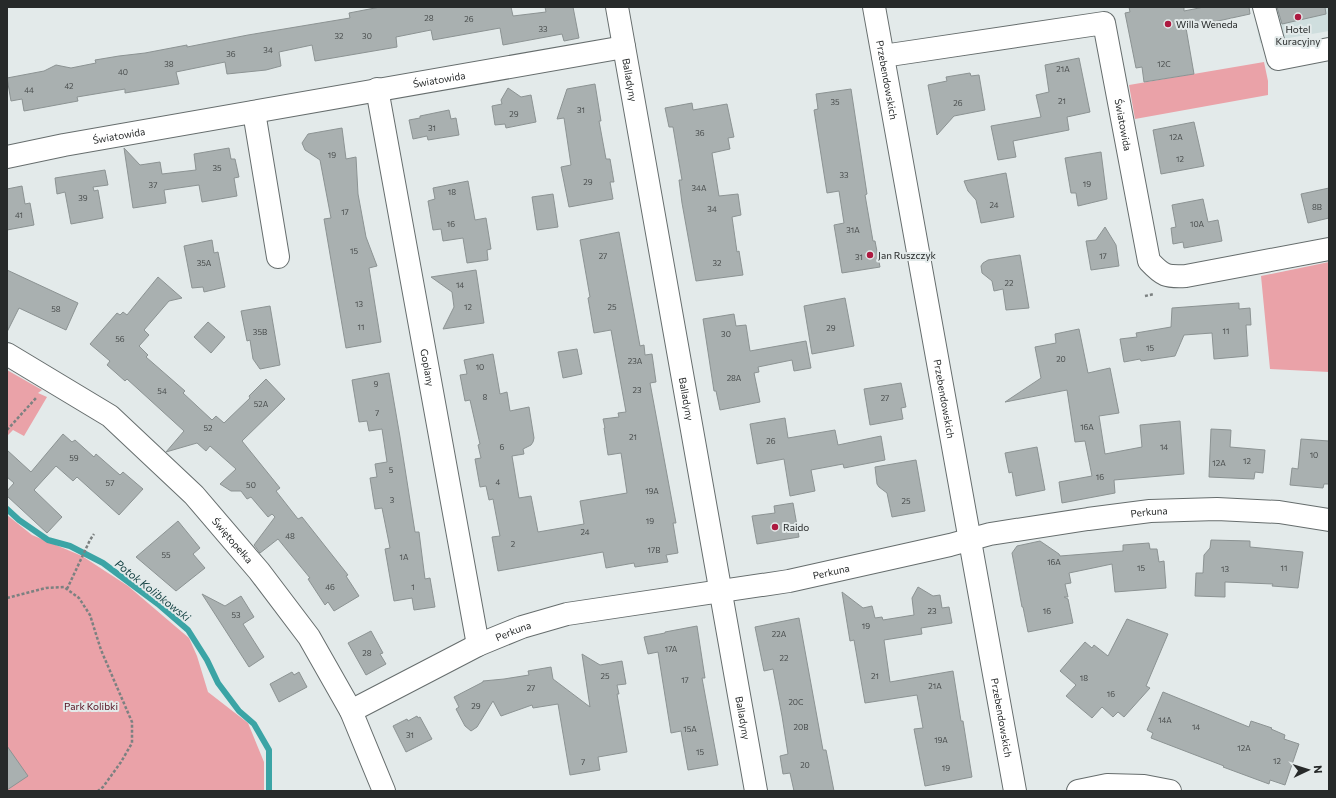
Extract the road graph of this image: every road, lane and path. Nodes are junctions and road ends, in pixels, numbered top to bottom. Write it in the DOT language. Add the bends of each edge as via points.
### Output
graph roads {
  1 [pos="617,7"];
  2 [pos="874,7"];
  3 [pos="1264,7"];
  4 [pos="1103,15"];
  5 [pos="624,47"];
  6 [pos="1329,49"];
  7 [pos="883,56"];
  8 [pos="377,89"];
  9 [pos="254,112"];
  10 [pos="7,157"];
  11 [pos="1329,248"];
  12 [pos="278,257"];
  13 [pos="7,354"];
  14 [pos="59,385"];
  15 [pos="7,430"];
  16 [pos="1329,520"];
  17 [pos="94,534"];
  18 [pos="970,539"];
  19 [pos="67,589"];
  20 [pos="720,592"];
  21 [pos="7,598"];
  22 [pos="478,645"];
  23 [pos="350,711"];
  24 [pos="98,791"];
  25 [pos="384,791"];
  26 [pos="756,791"];
  27 [pos="1015,791"];
  28 [pos="1078,791"];
  29 [pos="1170,791"];
  1 -- 5 [label="street, Balladyny"];
  2 -- 7 [label="street, Przebendowskich"];
  3 -- 6 [label="street" via="1278,59"];
  4 -- 7 [label="street, Światowida"];
  4 -- 11 [label="street, Światowida" via="1149,262 1170,277 1186,276"];
  5 -- 8 [label="street, Światowida"];
  5 -- 20 [label="street, Balladyny"];
  7 -- 18 [label="street, Przebendowskich"];
  8 -- 9 [label="street, Światowida"];
  8 -- 22 [label="street, Goplany"];
  9 -- 10 [label="street, Światowida"];
  9 -- 12 [label="street"];
  13 -- 14 [label="street, Świętopełka"];
  14 -- 15 [label="path" via="39,394"];
  14 -- 23 [label="street, Świętopełka" via="110,416 194,495 259,571 309,637"];
  16 -- 18 [label="street, Perkuna" via="1279,512 1217,509 1150,511"];
  17 -- 19 [label="path"];
  18 -- 20 [label="street, Perkuna" via="812,576"];
  18 -- 27 [label="street, Przebendowskich"];
  19 -- 21 [label="path" via="46,588"];
  19 -- 24 [label="path" via="79,598 90,615 101,650 132,722 132,743 121,762"];
  20 -- 22 [label="street, Perkuna" via="567,614 522,627"];
  20 -- 26 [label="street, Balladyny"];
  22 -- 23 [label="street, Perkuna"];
  23 -- 25 [label="street, Świętopełka"];
  28 -- 29 [label="street" via="1107,785 1144,786"];
}
